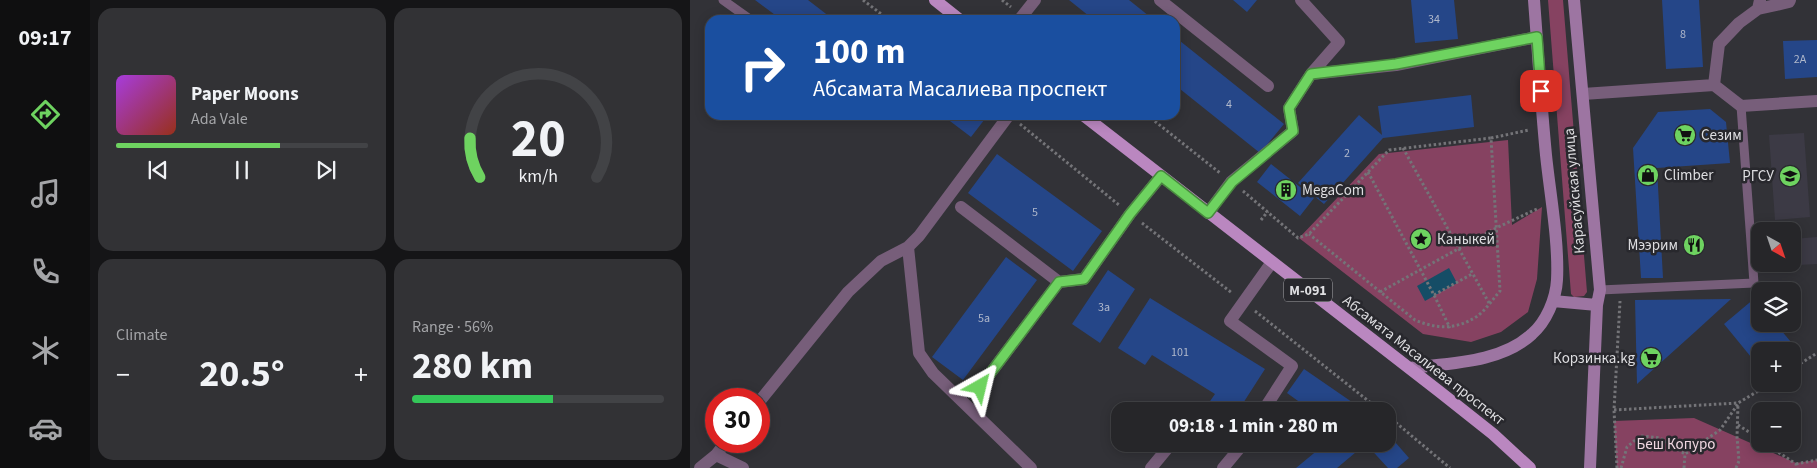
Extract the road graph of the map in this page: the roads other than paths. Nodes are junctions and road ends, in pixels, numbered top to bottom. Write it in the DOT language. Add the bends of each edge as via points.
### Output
graph roads {
  1 [pos="723,0"];
  2 [pos="935,0"];
  3 [pos="1035,0"];
  4 [pos="1160,0"];
  5 [pos="1301,0"];
  6 [pos="1534,0"];
  7 [pos="1574,0"];
  8 [pos="1790,0"];
  9 [pos="1759,4"];
  10 [pos="744,15"];
  11 [pos="954,15"];
  12 [pos="1023,15"];
  13 [pos="1179,15"];
  14 [pos="1180,16"];
  15 [pos="1537,37"];
  16 [pos="1311,74"];
  17 [pos="1268,86"];
  18 [pos="1714,86"];
  19 [pos="1583,94"];
  20 [pos="1817,101"];
  21 [pos="1740,106"];
  22 [pos="1005,120"];
  23 [pos="1089,120"];
  24 [pos="1161,176"];
  25 [pos="961,207"];
  26 [pos="1208,213"];
  27 [pos="908,247"];
  28 [pos="1272,262"];
  29 [pos="1059,282"];
  30 [pos="1600,290"];
  31 [pos="1553,301"];
  32 [pos="1597,305"];
  33 [pos="1410,368"];
  34 [pos="980,387"];
  35 [pos="770,388"];
  36 [pos="1269,402"];
  37 [pos="1164,452"];
  38 [pos="1234,452"];
  39 [pos="716,455"];
  40 [pos="700,468"];
  41 [pos="743,468"];
  42 [pos="1031,468"];
  43 [pos="1151,468"];
  44 [pos="1223,468"];
  45 [pos="1530,468"];
  46 [pos="1590,468"];
  1 -- 10 [label="lane"];
  2 -- 11 [label="main road"];
  3 -- 12 [label="street"];
  4 -- 13 [label="street"];
  5 -- 16 [label="street" via="1339,42"];
  6 -- 15 [label="main road, Карасуйская улица"];
  7 -- 19 [label="main road, Карасуйская улица"];
  8 -- 9 [label="street"];
  9 -- 18 [label="street" via="1719,44"];
  14 -- 17 [label="street"];
  15 -- 16 [label="street" via="1396,64"];
  15 -- 31 [label="main road, Карасуйская улица" via="1556,254 1557,282"];
  16 -- 26 [label="street" via="1289,108 1293,131 1232,182"];
  18 -- 19 [label="street"];
  18 -- 21 [label="street"];
  19 -- 30 [label="main road, Карасуйская улица"];
  20 -- 21 [label="street"];
  21 -- 30 [label="lane" via="1754,284"];
  22 -- 27 [label="street"];
  23 -- 24 [label="main road, Абсамата Масалиева проспект / М-091"];
  24 -- 26 [label="main road, Абсамата Масалиева проспект / М-091"];
  24 -- 29 [label="street" via="1084,279"];
  25 -- 29 [label="street"];
  26 -- 28 [label="main road, Абсамата Масалиева проспект / М-091"];
  27 -- 35 [label="street" via="881,260 848,292"];
  27 -- 42 [label="street" via="919,353 933,373"];
  28 -- 33 [label="main road, Абсамата Масалиева проспект / М-091"];
  28 -- 36 [label="street" via="1230,321 1292,366"];
  29 -- 34 [label="street"];
  30 -- 32 [label="main road, Карасуйская улица"];
  31 -- 32 [label="main road"];
  31 -- 33 [label="main road, Карасуйская улица" via="1534,333 1518,346 1462,362"];
  32 -- 46 [label="main road, Карасуйская улица"];
  33 -- 45 [label="main road, Абсамата Масалиева проспект / М-091"];
  37 -- 43 [label="street"];
  38 -- 44 [label="street"];
  39 -- 40 [label="street"];
  39 -- 41 [label="street"];
}
